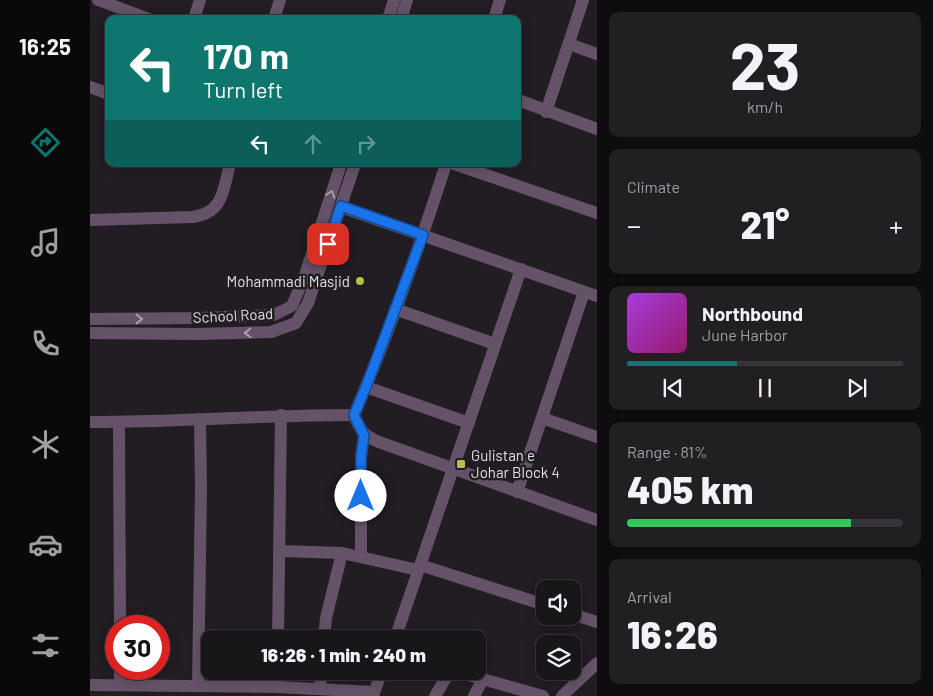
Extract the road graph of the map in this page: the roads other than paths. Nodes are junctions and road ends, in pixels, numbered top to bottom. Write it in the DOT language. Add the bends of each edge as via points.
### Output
graph roads {
  1 [pos="98,0"];
  2 [pos="200,0"];
  3 [pos="280,0"];
  4 [pos="394,0"];
  5 [pos="407,0"];
  6 [pos="500,0"];
  7 [pos="583,0"];
  8 [pos="116,3"];
  9 [pos="141,15"];
  10 [pos="195,15"];
  11 [pos="275,15"];
  12 [pos="389,15"];
  13 [pos="402,15"];
  14 [pos="495,15"];
  15 [pos="569,44"];
  16 [pos="597,54"];
  17 [pos="90,88"];
  18 [pos="105,93"];
  19 [pos="521,101"];
  20 [pos="546,112"];
  21 [pos="597,129"];
  22 [pos="229,167"];
  23 [pos="340,167"];
  24 [pos="354,167"];
  25 [pos="445,167"];
  26 [pos="463,167"];
  27 [pos="341,206"];
  28 [pos="597,213"];
  29 [pos="90,220"];
  30 [pos="423,235"];
  31 [pos="316,261"];
  32 [pos="521,269"];
  33 [pos="584,292"];
  34 [pos="597,296"];
  35 [pos="395,309"];
  36 [pos="90,319"];
  37 [pos="90,334"];
  38 [pos="495,344"];
  39 [pos="366,387"];
  40 [pos="280,415"];
  41 [pos="354,415"];
  42 [pos="542,418"];
  43 [pos="200,420"];
  44 [pos="90,422"];
  45 [pos="119,422"];
  46 [pos="469,423"];
  47 [pos="364,435"];
  48 [pos="597,437"];
  49 [pos="454,468"];
  50 [pos="517,492"];
  51 [pos="597,520"];
  52 [pos="279,551"];
  53 [pos="342,554"];
  54 [pos="361,556"];
  55 [pos="419,568"];
  56 [pos="536,602"];
  57 [pos="120,615"];
  58 [pos="581,617"];
  59 [pos="597,622"];
  60 [pos="278,630"];
  61 [pos="325,630"];
  62 [pos="398,630"];
  63 [pos="597,663"];
  64 [pos="120,680"];
  65 [pos="277,680"];
  66 [pos="324,680"];
  67 [pos="378,680"];
  68 [pos="446,680"];
  69 [pos="482,680"];
  70 [pos="486,680"];
  71 [pos="90,685"];
  72 [pos="120,685"];
  73 [pos="277,687"];
  74 [pos="202,689"];
  75 [pos="167,691"];
  76 [pos="257,692"];
  77 [pos="328,692"];
  78 [pos="373,694"];
  79 [pos="435,696"];
  80 [pos="474,696"];
  81 [pos="543,696"];
  82 [pos="562,696"];
  1 -- 8 [label="street"];
  2 -- 10 [label="street"];
  3 -- 11 [label="street"];
  4 -- 12 [label="street"];
  5 -- 13 [label="street"];
  6 -- 14 [label="street"];
  7 -- 15 [label="street"];
  8 -- 9 [label="street"];
  15 -- 16 [label="street"];
  15 -- 20 [label="street"];
  17 -- 18 [label="street"];
  19 -- 20 [label="street"];
  20 -- 21 [label="street"];
  22 -- 29 [label="street" via="219,204 205,215"];
  31 -- 23 [label="street, School Road, one-way"];
  24 -- 27 [label="street, School Road"];
  25 -- 30 [label="street"];
  26 -- 28 [label="street"];
  27 -- 30 [label="street"];
  27 -- 31 [label="street, School Road"];
  30 -- 32 [label="street"];
  30 -- 35 [label="street"];
  36 -- 31 [label="street, School Road, one-way" via="274,316 292,306"];
  31 -- 37 [label="street, School Road, one-way" via="308,303 296,323 271,332"];
  32 -- 33 [label="street"];
  32 -- 38 [label="street"];
  33 -- 34 [label="street"];
  33 -- 42 [label="street"];
  35 -- 38 [label="street"];
  35 -- 39 [label="street"];
  38 -- 46 [label="street"];
  39 -- 41 [label="street"];
  39 -- 46 [label="street"];
  40 -- 41 [label="street"];
  40 -- 43 [label="street"];
  40 -- 52 [label="street"];
  41 -- 47 [label="street"];
  42 -- 48 [label="street"];
  42 -- 50 [label="street"];
  43 -- 45 [label="street"];
  43 -- 74 [label="street"];
  44 -- 45 [label="street"];
  45 -- 57 [label="street"];
  46 -- 49 [label="street"];
  47 -- 49 [label="street"];
  47 -- 54 [label="street"];
  49 -- 50 [label="street"];
  49 -- 55 [label="street"];
  50 -- 51 [label="street"];
  52 -- 53 [label="street"];
  52 -- 60 [label="street"];
  53 -- 54 [label="street"];
  53 -- 61 [label="street"];
  54 -- 55 [label="street"];
  55 -- 56 [label="street"];
  55 -- 62 [label="street"];
  58 -- 59 [label="street"];
  63 -- 82 [label="street"];
  64 -- 72 [label="street"];
  65 -- 73 [label="street"];
  66 -- 77 [label="street"];
  67 -- 78 [label="street"];
  68 -- 79 [label="street"];
  69 -- 80 [label="street"];
  70 -- 81 [label="street"];
  71 -- 72 [label="street"];
  72 -- 75 [label="street"];
  73 -- 76 [label="street"];
  73 -- 77 [label="street"];
  74 -- 75 [label="street"];
  74 -- 76 [label="street"];
  77 -- 78 [label="street"];
}
